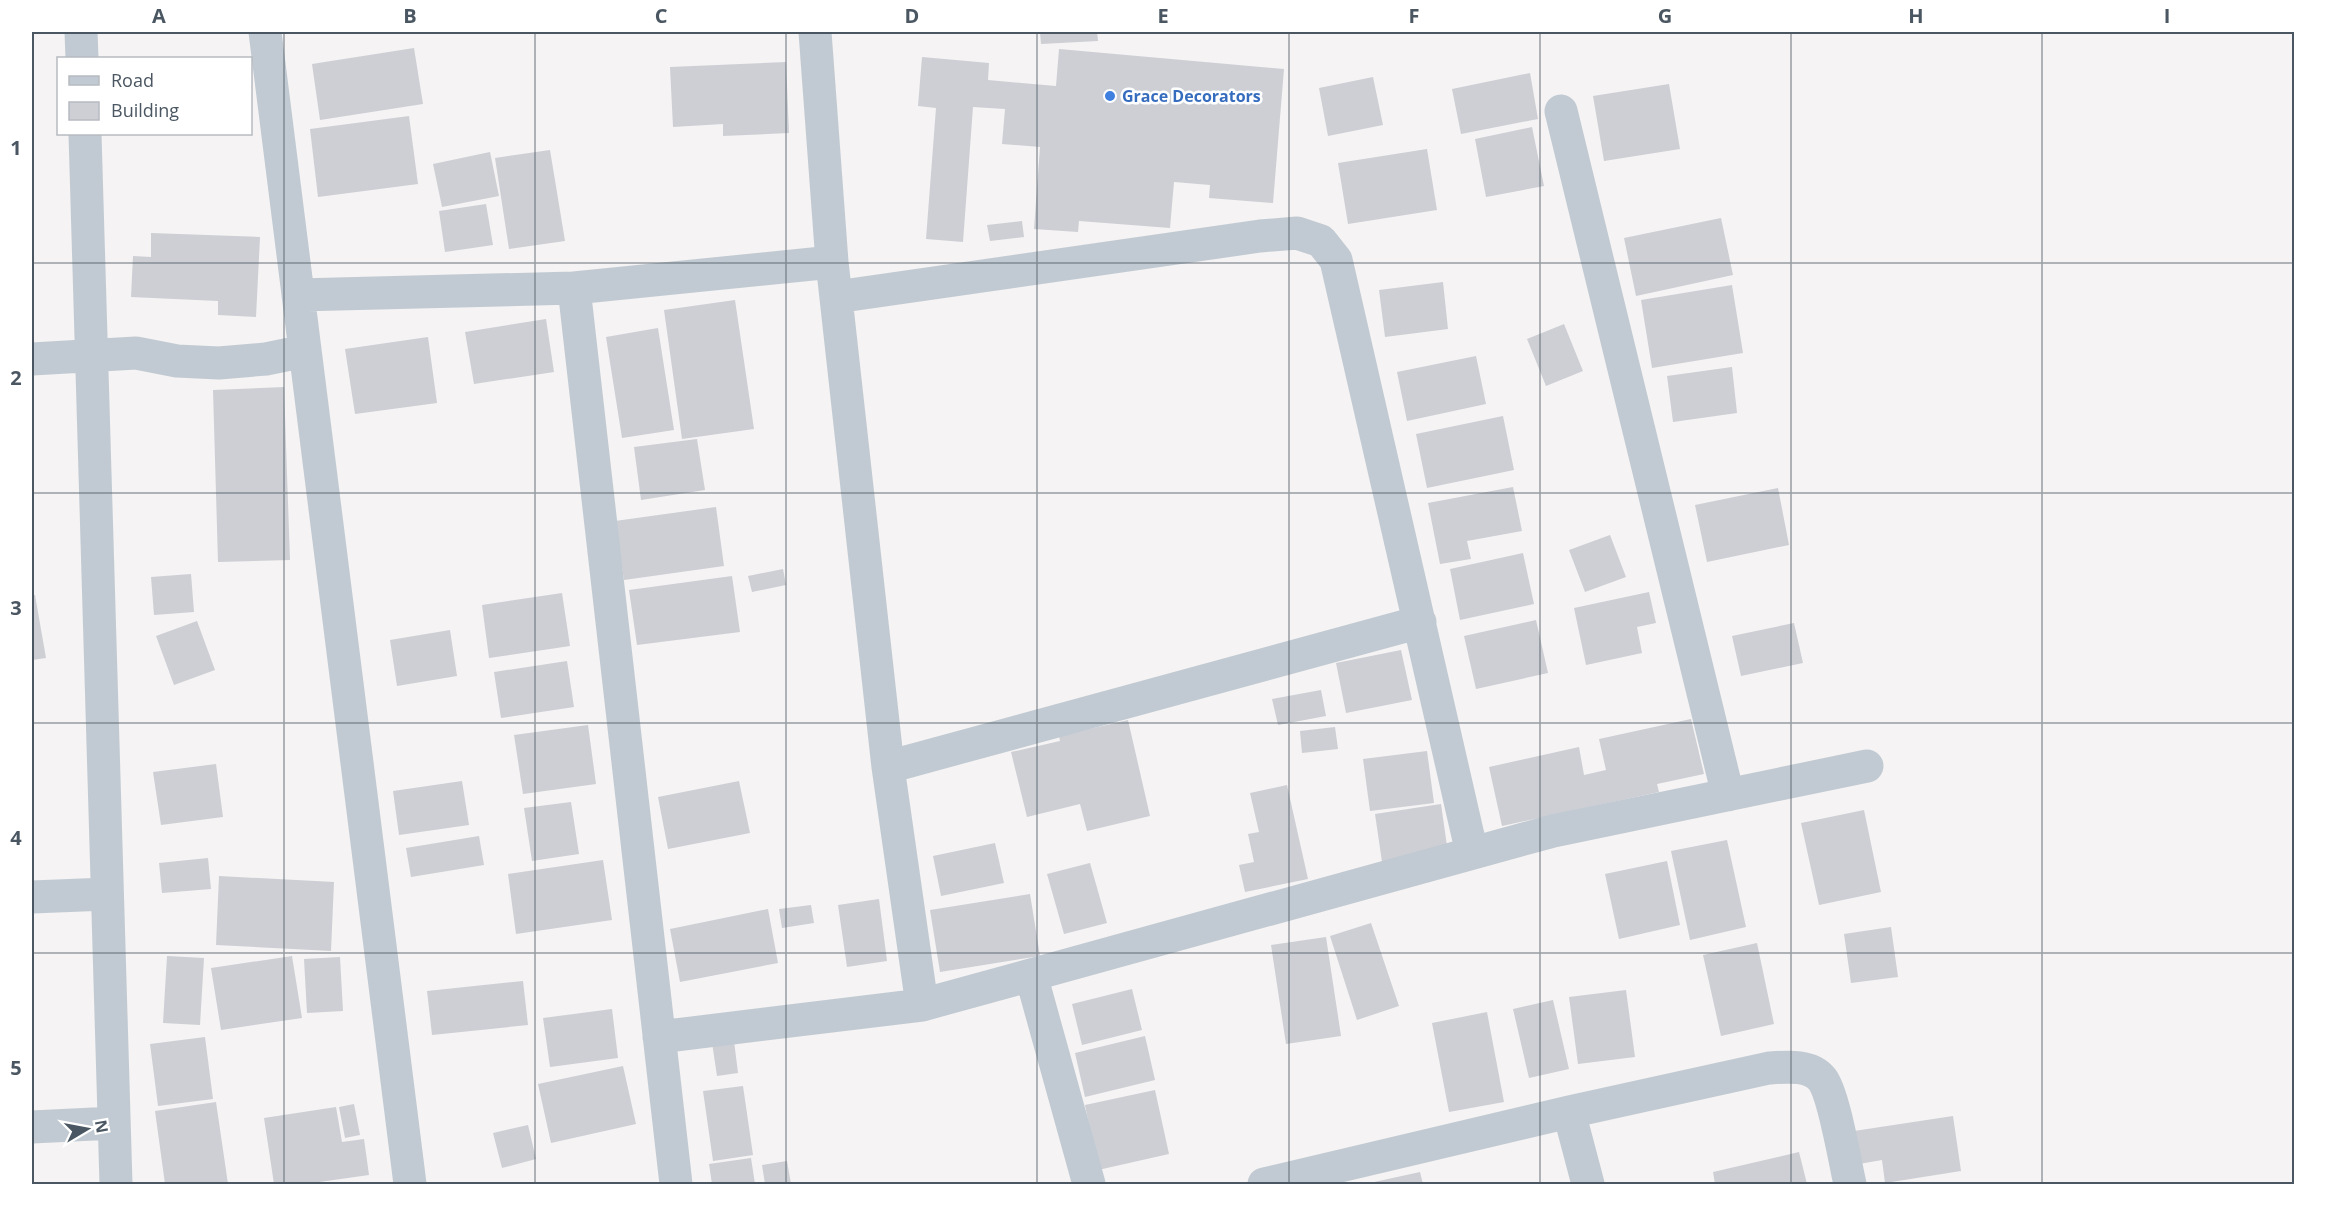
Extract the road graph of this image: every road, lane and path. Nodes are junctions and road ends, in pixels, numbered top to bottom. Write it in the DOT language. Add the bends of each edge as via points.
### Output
graph roads {
  1 [pos="81,32"];
  2 [pos="265,32"];
  3 [pos="815,32"];
  4 [pos="82,57"];
  5 [pos="1561,111"];
  6 [pos="85,135"];
  7 [pos="832,262"];
  8 [pos="574,288"];
  9 [pos="297,295"];
  10 [pos="836,297"];
  11 [pos="305,351"];
  12 [pos="93,357"];
  13 [pos="32,359"];
  14 [pos="1420,622"];
  15 [pos="1867,766"];
  16 [pos="888,767"];
  17 [pos="1728,795"];
  18 [pos="1472,853"];
  19 [pos="107,894"];
  20 [pos="32,897"];
  21 [pos="1030,975"];
  22 [pos="921,1005"];
  23 [pos="659,1036"];
  24 [pos="1569,1112"];
  25 [pos="114,1123"];
  26 [pos="32,1127"];
  27 [pos="1331,1177"];
  28 [pos="116,1185"];
  29 [pos="410,1185"];
  30 [pos="676,1185"];
  31 [pos="1089,1185"];
  32 [pos="1264,1185"];
  33 [pos="1588,1185"];
  34 [pos="1850,1185"];
  1 -- 4 [label="street"];
  2 -- 9 [label="street"];
  3 -- 7 [label="street"];
  5 -- 17 [label="street"];
  6 -- 12 [label="street"];
  7 -- 8 [label="street"];
  7 -- 10 [label="street"];
  8 -- 9 [label="street"];
  8 -- 23 [label="street"];
  9 -- 11 [label="street"];
  10 -- 14 [label="street" via="1260,236 1297,233 1321,241 1336,260"];
  10 -- 16 [label="street"];
  11 -- 12 [label="street" via="219,363 136,353"];
  11 -- 29 [label="street"];
  12 -- 13 [label="street"];
  12 -- 19 [label="street"];
  14 -- 16 [label="street"];
  14 -- 18 [label="street"];
  15 -- 17 [label="street"];
  16 -- 22 [label="street"];
  17 -- 18 [label="street" via="1553,831"];
  18 -- 21 [label="street"];
  19 -- 20 [label="street"];
  19 -- 25 [label="street"];
  21 -- 22 [label="street"];
  21 -- 31 [label="street"];
  22 -- 23 [label="street"];
  23 -- 30 [label="street"];
  24 -- 27 [label="street"];
  24 -- 33 [label="street"];
  24 -- 34 [label="street" via="1769,1068 1799,1067 1822,1079 1832,1105"];
  25 -- 26 [label="street"];
  25 -- 28 [label="street"];
  27 -- 32 [label="street"];
}
